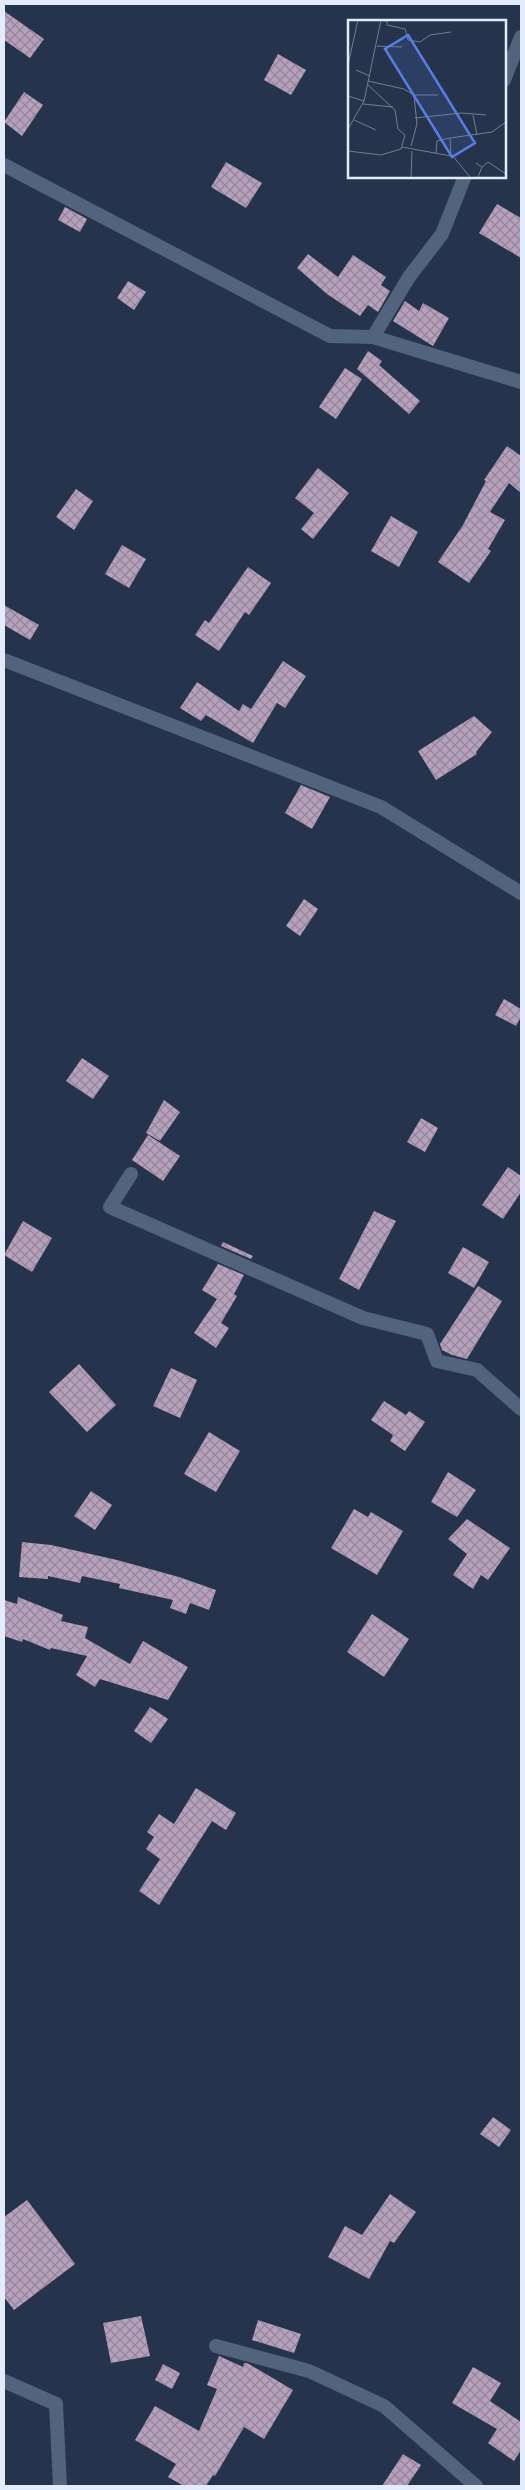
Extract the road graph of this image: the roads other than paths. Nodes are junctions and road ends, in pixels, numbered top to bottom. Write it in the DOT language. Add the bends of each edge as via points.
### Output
graph roads {
  1 [pos="521,37"];
  2 [pos="505,77"];
  3 [pos="4,165"];
  4 [pos="464,178"];
  5 [pos="373,337"];
  6 [pos="521,382"];
  7 [pos="4,660"];
  8 [pos="521,893"];
  9 [pos="131,1174"];
  10 [pos="521,1409"];
  11 [pos="216,2346"];
  12 [pos="4,2381"];
  13 [pos="60,2486"];
  14 [pos="476,2486"];
  1 -- 2 [label="street"];
  3 -- 5 [label="street" via="330,336"];
  4 -- 5 [label="street" via="442,234 409,277"];
  5 -- 6 [label="street"];
  7 -- 8 [label="street" via="381,807"];
  9 -- 10 [label="street" via="110,1207 363,1318 427,1334 437,1361 477,1370"];
  11 -- 14 [label="street" via="309,2371 384,2406"];
  12 -- 13 [label="street" via="56,2404"];
}
